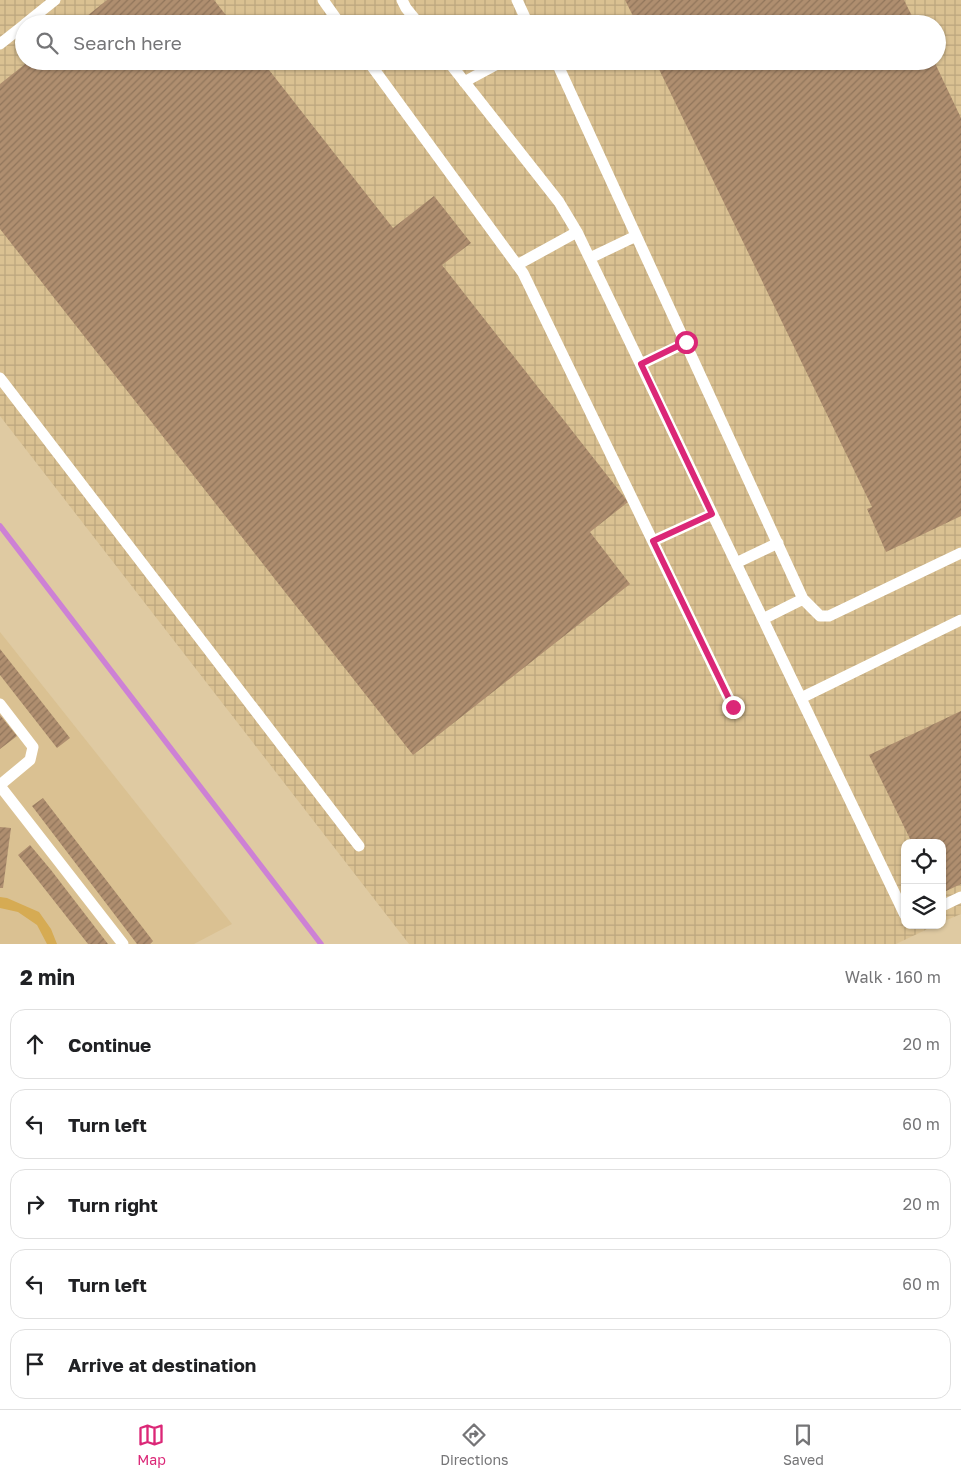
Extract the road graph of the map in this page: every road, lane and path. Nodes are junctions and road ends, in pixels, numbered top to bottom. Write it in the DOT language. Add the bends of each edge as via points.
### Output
graph roads {
  1 [pos="55,0"];
  2 [pos="323,0"];
  3 [pos="403,0"];
  4 [pos="517,0"];
  5 [pos="36,15"];
  6 [pos="334,15"];
  7 [pos="413,15"];
  8 [pos="524,15"];
  9 [pos="15,32"];
  10 [pos="0,44"];
  11 [pos="375,70"];
  12 [pos="455,70"];
  13 [pos="486,70"];
  14 [pos="560,70"];
  15 [pos="464,82"];
  16 [pos="577,232"];
  17 [pos="636,236"];
  18 [pos="590,258"];
  19 [pos="517,265"];
  20 [pos="686,342"];
  21 [pos="641,364"];
  22 [pos="0,378"];
  23 [pos="712,514"];
  24 [pos="653,541"];
  25 [pos="778,543"];
  26 [pos="961,553"];
  27 [pos="736,563"];
  28 [pos="803,599"];
  29 [pos="762,619"];
  30 [pos="961,620"];
  31 [pos="801,698"];
  32 [pos="0,704"];
  33 [pos="733,707"];
  34 [pos="0,785"];
  35 [pos="359,846"];
  36 [pos="961,897"];
  37 [pos="946,904"];
  38 [pos="901,907"];
  39 [pos="123,944"];
  1 -- 5 [label="lane"];
  2 -- 6 [label="lane"];
  3 -- 7 [label="lane"];
  4 -- 8 [label="lane"];
  9 -- 10 [label="lane"];
  11 -- 19 [label="lane"];
  12 -- 15 [label="lane"];
  13 -- 15 [label="lane"];
  14 -- 17 [label="lane"];
  15 -- 16 [label="lane" via="559,202"];
  16 -- 18 [label="lane"];
  16 -- 19 [label="lane"];
  17 -- 18 [label="lane"];
  17 -- 20 [label="lane"];
  18 -- 21 [label="lane"];
  19 -- 24 [label="lane"];
  20 -- 21 [label="lane"];
  20 -- 25 [label="lane"];
  21 -- 23 [label="lane"];
  22 -- 35 [label="lane"];
  23 -- 24 [label="lane"];
  23 -- 27 [label="lane"];
  24 -- 33 [label="lane"];
  25 -- 27 [label="lane"];
  25 -- 28 [label="lane"];
  26 -- 28 [label="lane" via="829,616 820,616"];
  27 -- 29 [label="lane"];
  28 -- 29 [label="lane"];
  29 -- 31 [label="lane"];
  30 -- 31 [label="lane"];
  31 -- 38 [label="lane"];
  32 -- 34 [label="lane" via="32,747 30,760"];
  34 -- 39 [label="lane"];
  36 -- 37 [label="lane"];
}
